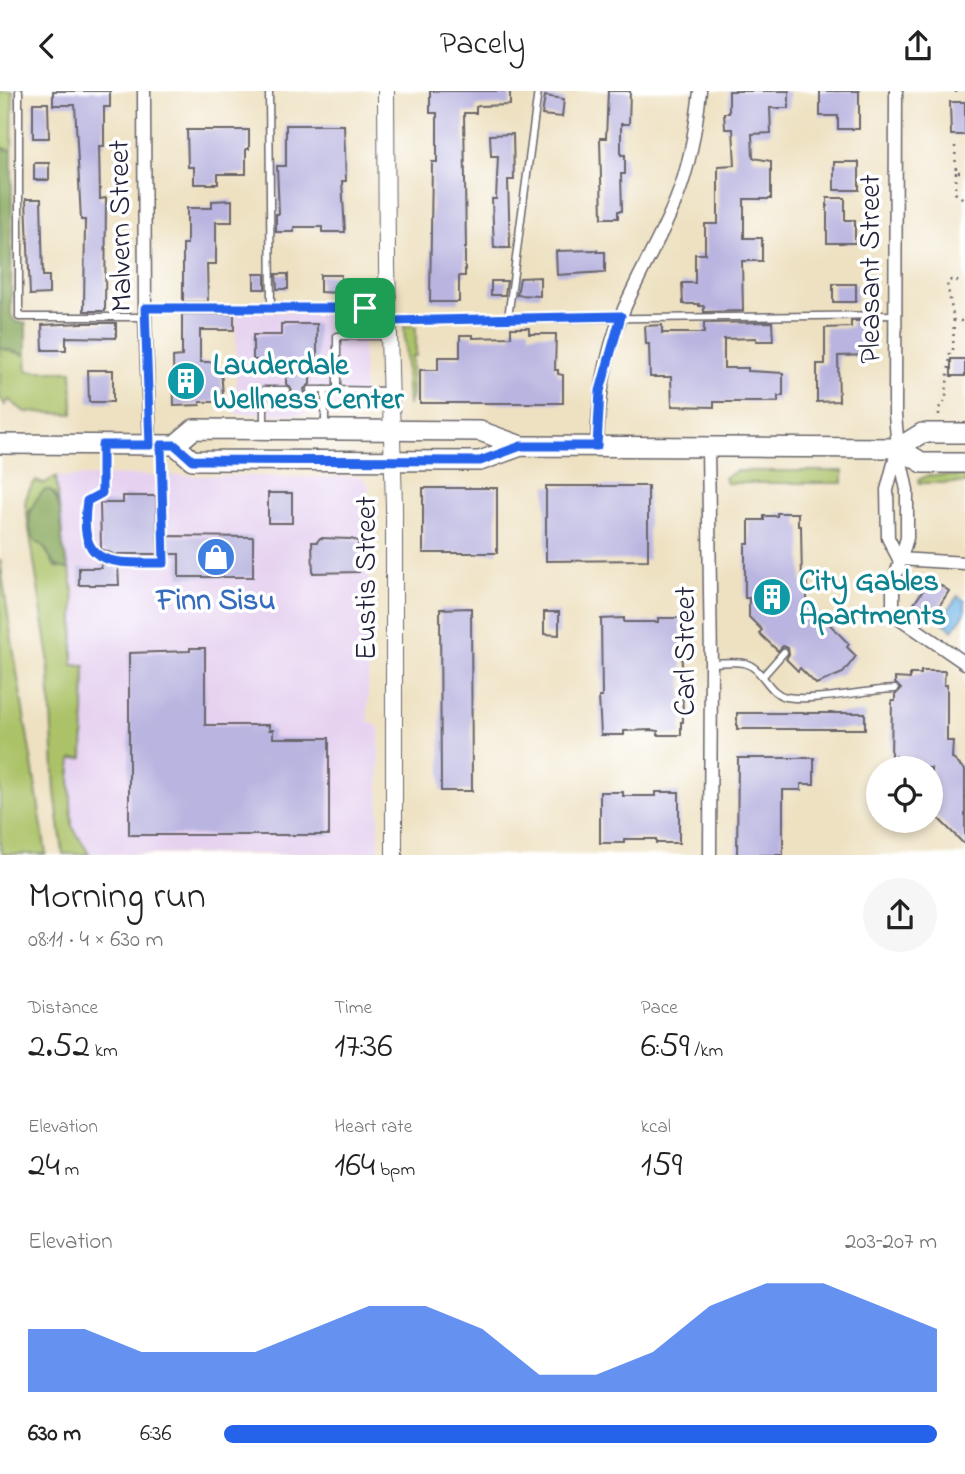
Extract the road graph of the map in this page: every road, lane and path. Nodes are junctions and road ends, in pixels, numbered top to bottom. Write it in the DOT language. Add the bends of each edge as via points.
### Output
graph roads {
  1 [pos="19,91"];
  2 [pos="144,91"];
  3 [pos="269,91"];
  4 [pos="386,91"];
  5 [pos="538,91"];
  6 [pos="700,91"];
  7 [pos="896,91"];
  8 [pos="955,146"];
  9 [pos="965,172"];
  10 [pos="956,173"];
  11 [pos="965,199"];
  12 [pos="962,282"];
  13 [pos="271,307"];
  14 [pos="145,312"];
  15 [pos="895,314"];
  16 [pos="621,316"];
  17 [pos="508,317"];
  18 [pos="954,321"];
  19 [pos="965,321"];
  20 [pos="389,322"];
  21 [pos="286,390"];
  22 [pos="310,390"];
  23 [pos="325,390"];
  24 [pos="337,390"];
  25 [pos="391,391"];
  26 [pos="939,415"];
  27 [pos="264,430"];
  28 [pos="325,431"];
  29 [pos="392,431"];
  30 [pos="965,433"];
  31 [pos="0,444"];
  32 [pos="102,445"];
  33 [pos="162,445"];
  34 [pos="521,446"];
  35 [pos="597,446"];
  36 [pos="708,447"];
  37 [pos="898,448"];
  38 [pos="393,461"];
  39 [pos="965,463"];
  40 [pos="899,559"];
  41 [pos="965,563"];
  42 [pos="784,653"];
  43 [pos="711,663"];
  44 [pos="965,663"];
  45 [pos="763,676"];
  46 [pos="895,689"];
  47 [pos="394,855"];
  48 [pos="710,855"];
  1 -- 14 [label="lane" via="19,317"];
  2 -- 14 [label="street, Malvern Street"];
  3 -- 13 [label="lane"];
  4 -- 20 [label="street, Eustis Street"];
  5 -- 17 [label="lane"];
  6 -- 16 [label="street" via="680,189"];
  7 -- 15 [label="street, Pleasant Street"];
  8 -- 10 [label="path"];
  9 -- 10 [label="path"];
  10 -- 11 [label="path" via="955,193"];
  12 -- 18 [label="path" via="947,283"];
  13 -- 14 [label="lane"];
  13 -- 20 [label="lane"];
  14 -- 33 [label="street, Malvern Street"];
  15 -- 16 [label="lane"];
  15 -- 37 [label="street, Pleasant Street"];
  16 -- 17 [label="lane"];
  16 -- 35 [label="street" via="600,391"];
  17 -- 20 [label="lane"];
  18 -- 19 [label="path"];
  18 -- 26 [label="path" via="946,400"];
  20 -- 24 [label="lane" via="337,336"];
  20 -- 25 [label="street, Eustis Street"];
  21 -- 27 [label="lane" via="264,390"];
  22 -- 23 [label="lane"];
  23 -- 24 [label="lane"];
  23 -- 28 [label="lane"];
  24 -- 25 [label="lane"];
  25 -- 29 [label="street, Eustis Street"];
  27 -- 28 [label="main road"];
  27 -- 33 [label="main road" via="194,429"];
  28 -- 29 [label="main road"];
  29 -- 34 [label="main road" via="480,431"];
  29 -- 38 [label="street, Eustis Street"];
  30 -- 37 [label="main road" via="922,433"];
  31 -- 32 [label="main road"];
  32 -- 33 [label="main road"];
  32 -- 33 [label="lane" via="102,493 87,501 84,521 93,553 106,561 164,563"];
  33 -- 38 [label="main road" via="192,460"];
  34 -- 35 [label="main road"];
  34 -- 38 [label="main road" via="480,461"];
  35 -- 36 [label="main road"];
  36 -- 37 [label="main road"];
  36 -- 43 [label="street, Carl Street"];
  37 -- 39 [label="main road" via="923,463"];
  37 -- 40 [label="street, Pleasant Street" via="907,490 907,538"];
  37 -- 40 [label="street, Pleasant Street" via="887,491 888,538"];
  38 -- 47 [label="street, Eustis Street"];
  40 -- 41 [label="street"];
  40 -- 44 [label="street" via="893,605 901,619"];
  42 -- 45 [label="lane"];
  43 -- 45 [label="lane" via="745,663"];
  43 -- 48 [label="street, Carl Street"];
  45 -- 46 [label="lane" via="776,693 786,697"];
}
